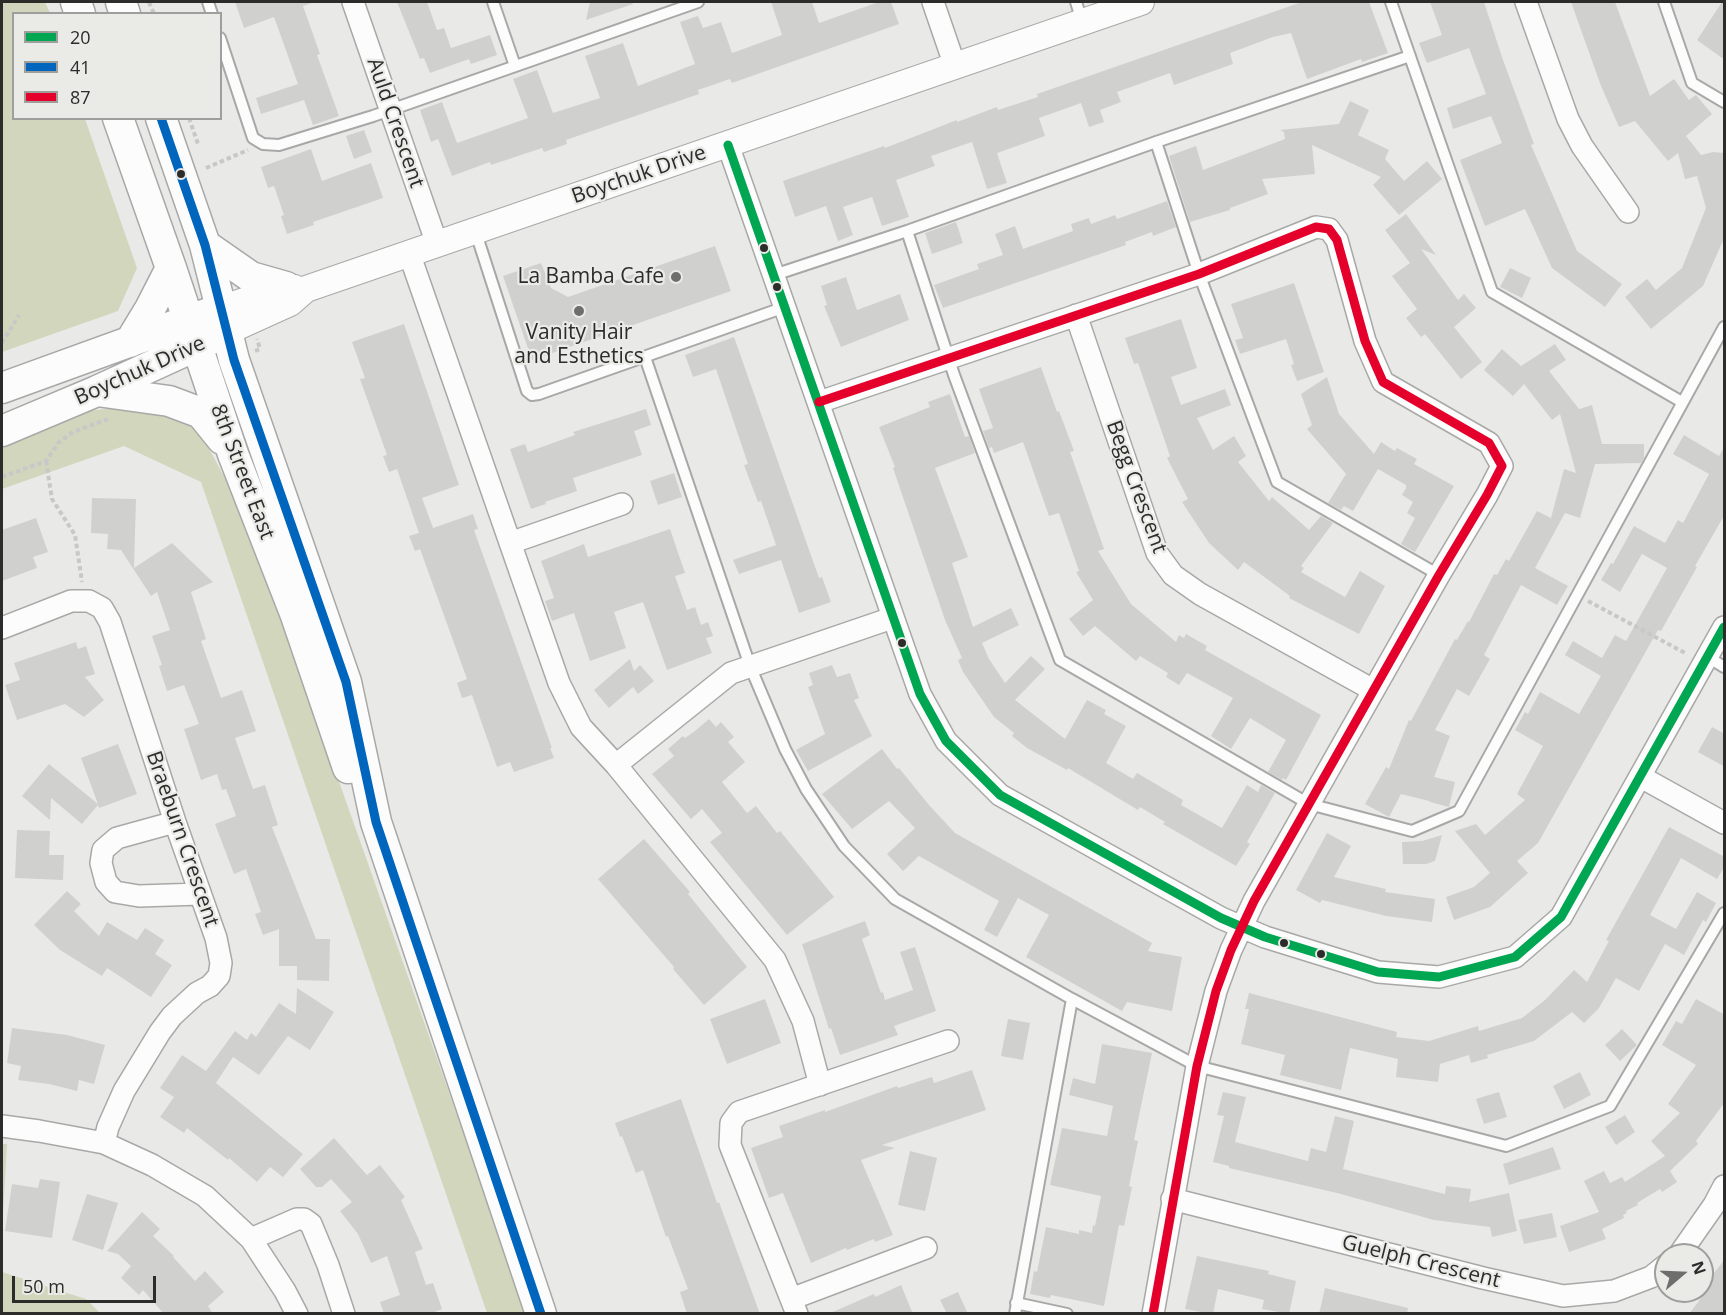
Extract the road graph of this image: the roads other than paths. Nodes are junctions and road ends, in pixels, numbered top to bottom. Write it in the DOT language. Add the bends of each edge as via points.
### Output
graph roads {
  1 [pos="353,2"];
  2 [pos="493,2"];
  3 [pos="698,2"];
  4 [pos="933,2"];
  5 [pos="1141,2"];
  6 [pos="1391,2"];
  7 [pos="1527,2"];
  8 [pos="1664,2"];
  9 [pos="1079,12"];
  10 [pos="222,44"];
  11 [pos="1410,56"];
  12 [pos="515,66"];
  13 [pos="955,66"];
  14 [pos="1725,102"];
  15 [pos="391,109"];
  16 [pos="119,120"];
  17 [pos="162,120"];
  18 [pos="1156,142"];
  19 [pos="728,145"];
  20 [pos="1628,212"];
  21 [pos="475,230"];
  22 [pos="907,231"];
  23 [pos="437,244"];
  24 [pos="205,245"];
  25 [pos="410,253"];
  26 [pos="171,268"];
  27 [pos="1199,274"];
  28 [pos="774,275"];
  29 [pos="296,288"];
  30 [pos="785,308"];
  31 [pos="1076,315"];
  32 [pos="223,320"];
  33 [pos="1725,327"];
  34 [pos="192,333"];
  35 [pos="130,342"];
  36 [pos="645,357"];
  37 [pos="948,359"];
  38 [pos="2,388"];
  39 [pos="97,391"];
  40 [pos="819,402"];
  41 [pos="1682,402"];
  42 [pos="2,431"];
  43 [pos="233,454"];
  44 [pos="622,504"];
  45 [pos="510,543"];
  46 [pos="1439,575"];
  47 [pos="892,618"];
  48 [pos="1725,627"];
  49 [pos="2,628"];
  50 [pos="1716,662"];
  51 [pos="750,666"];
  52 [pos="1373,690"];
  53 [pos="616,765"];
  54 [pos="1641,777"];
  55 [pos="1309,804"];
  56 [pos="175,822"];
  57 [pos="376,822"];
  58 [pos="1725,823"];
  59 [pos="200,894"];
  60 [pos="1725,913"];
  61 [pos="1242,927"];
  62 [pos="1071,999"];
  63 [pos="948,1041"];
  64 [pos="1197,1066"];
  65 [pos="820,1085"];
  66 [pos="2,1126"];
  67 [pos="104,1143"];
  68 [pos="1725,1186"];
  69 [pos="1172,1199"];
  70 [pos="250,1239"];
  71 [pos="1687,1243"];
  72 [pos="926,1248"];
  73 [pos="1654,1275"];
  74 [pos="794,1306"];
  75 [pos="1016,1308"];
  76 [pos="297,1314"];
  77 [pos="344,1314"];
  78 [pos="541,1314"];
  79 [pos="1067,1314"];
  80 [pos="1153,1314"];
  1 -- 15 [label="street, Auld Crescent"];
  2 -- 12 [label="lane"];
  3 -- 12 [label="lane"];
  4 -- 13 [label="street"];
  5 -- 9 [label="street, Boychuk Drive"];
  6 -- 11 [label="lane"];
  7 -- 20 [label="street" via="1568,119"];
  8 -- 14 [label="lane" via="1692,83"];
  9 -- 13 [label="street, Boychuk Drive"];
  10 -- 15 [label="lane" via="253,138 263,144 279,146"];
  11 -- 18 [label="lane"];
  11 -- 41 [label="lane" via="1492,292"];
  12 -- 15 [label="lane"];
  13 -- 19 [label="street, Boychuk Drive"];
  15 -- 23 [label="street, Auld Crescent"];
  16 -- 26 [label="main road, 8th Street East"];
  17 -- 24 [label="main road, 8th Street East"];
  18 -- 22 [label="lane"];
  18 -- 27 [label="lane"];
  19 -- 21 [label="street, Boychuk Drive"];
  19 -- 28 [label="street"];
  21 -- 23 [label="street, Boychuk Drive"];
  21 -- 36 [label="lane" via="527,391 539,394"];
  22 -- 28 [label="lane"];
  22 -- 37 [label="lane"];
  23 -- 25 [label="street, Boychuk Drive"];
  24 -- 29 [label="main road" via="251,277"];
  24 -- 32 [label="main road, 8th Street East"];
  25 -- 29 [label="street, Boychuk Drive"];
  25 -- 45 [label="street"];
  26 -- 34 [label="main road, 8th Street East"];
  26 -- 35 [label="main road"];
  27 -- 31 [label="street"];
  27 -- 46 [label="lane" via="1278,482"];
  27 -- 46 [label="street" via="1316,227 1329,229 1337,240 1365,341 1383,382 1489,443 1502,466"];
  28 -- 30 [label="street"];
  29 -- 32 [label="street, Boychuk Drive" via="290,303"];
  30 -- 36 [label="lane"];
  30 -- 40 [label="street"];
  31 -- 37 [label="street"];
  31 -- 52 [label="street, Begg Crescent" via="1157,553 1173,575 1200,594"];
  32 -- 34 [label="main road, Boychuk Drive"];
  32 -- 57 [label="main road, 8th Street East" via="346,682"];
  33 -- 41 [label="lane"];
  34 -- 35 [label="main road, Boychuk Drive"];
  34 -- 39 [label="main road, Boychuk Drive"];
  34 -- 43 [label="main road, 8th Street East"];
  35 -- 38 [label="main road, Boychuk Drive"];
  36 -- 51 [label="lane"];
  37 -- 40 [label="street"];
  37 -- 55 [label="lane" via="1060,660"];
  39 -- 42 [label="main road, Boychuk Drive"];
  39 -- 43 [label="main road" via="169,401 201,413"];
  40 -- 47 [label="street"];
  41 -- 55 [label="lane" via="1459,811 1412,831"];
  43 -- 57 [label="main road, 8th Street East" via="295,613 354,784"];
  44 -- 45 [label="street"];
  45 -- 53 [label="street" via="559,683 581,727"];
  46 -- 52 [label="street"];
  47 -- 51 [label="street"];
  47 -- 61 [label="street" via="920,694 946,741 1000,795"];
  48 -- 50 [label="street"];
  49 -- 56 [label="street, Braeburn Crescent" via="71,601 89,601 102,608 110,622"];
  50 -- 54 [label="street"];
  51 -- 53 [label="street" via="731,673"];
  51 -- 62 [label="lane" via="785,749 844,846 896,899"];
  52 -- 55 [label="street"];
  53 -- 65 [label="street" via="775,960 802,1021"];
  54 -- 58 [label="street"];
  54 -- 61 [label="street" via="1561,917 1515,957 1440,978 1378,972"];
  55 -- 61 [label="street"];
  56 -- 59 [label="street, Braeburn Crescent"];
  56 -- 59 [label="street" via="117,838 103,850 101,863 106,882 115,892 139,896"];
  57 -- 78 [label="main road, 8th Street East"];
  59 -- 67 [label="street, Braeburn Crescent" via="216,938 221,963 219,976 172,1016 160,1032 124,1092"];
  60 -- 64 [label="lane" via="1610,1106 1506,1146"];
  61 -- 64 [label="street" via="1216,991"];
  62 -- 64 [label="lane"];
  62 -- 75 [label="lane"];
  63 -- 65 [label="street"];
  64 -- 69 [label="street"];
  65 -- 74 [label="street" via="739,1112 731,1123 730,1145"];
  66 -- 67 [label="street"];
  67 -- 70 [label="street" via="205,1196"];
  68 -- 71 [label="street"];
  69 -- 73 [label="street, Guelph Crescent" via="1563,1296 1614,1291"];
  69 -- 80 [label="street"];
  70 -- 76 [label="street"];
  70 -- 77 [label="street" via="297,1219 311,1224"];
  72 -- 74 [label="street"];
  75 -- 79 [label="lane"];
}
